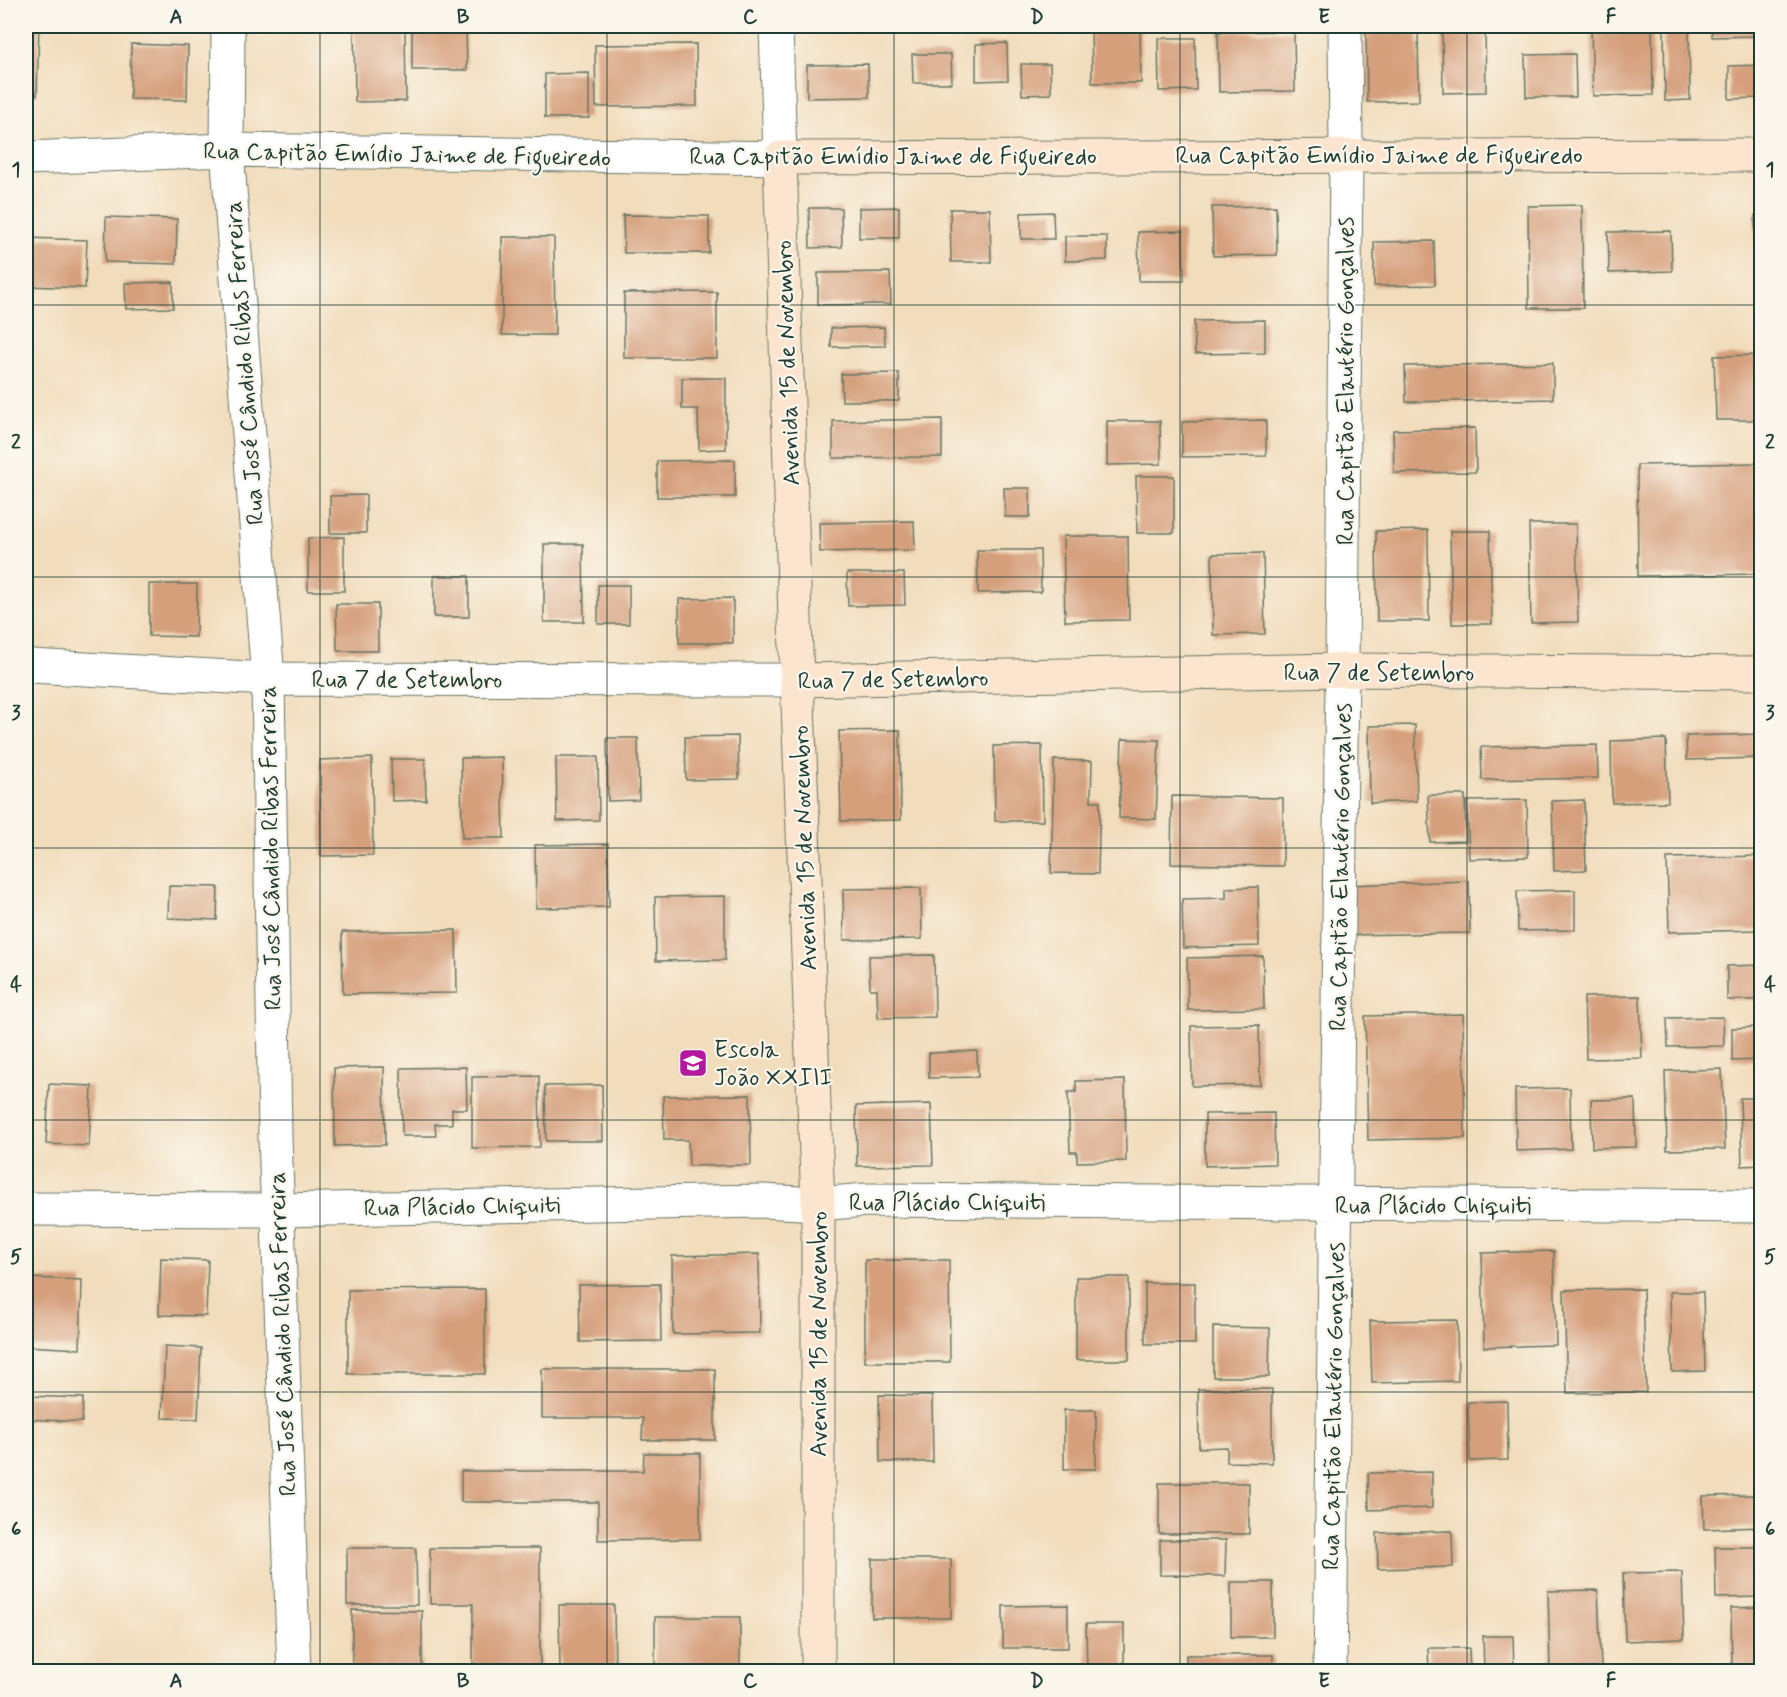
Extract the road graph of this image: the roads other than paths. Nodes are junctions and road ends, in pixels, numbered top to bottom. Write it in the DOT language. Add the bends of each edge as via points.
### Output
graph roads {
  1 [pos="228,26"];
  2 [pos="776,26"];
  3 [pos="1345,26"];
  4 [pos="227,150"];
  5 [pos="1346,155"];
  6 [pos="1761,155"];
  7 [pos="26,158"];
  8 [pos="780,158"];
  9 [pos="26,664"];
  10 [pos="1342,670"];
  11 [pos="1761,673"];
  12 [pos="268,679"];
  13 [pos="797,680"];
  14 [pos="818,1204"];
  15 [pos="1335,1204"];
  16 [pos="1761,1206"];
  17 [pos="26,1209"];
  18 [pos="277,1210"];
  19 [pos="294,1671"];
  20 [pos="818,1671"];
  21 [pos="1330,1671"];
  1 -- 4 [label="street, Rua José Cândido Ribas Ferreira"];
  2 -- 8 [label="street, Avenida 15 de Novembro"];
  3 -- 5 [label="street, Rua Capitão Elautério Gonçalves"];
  4 -- 7 [label="street, Rua Capitão Emídio Jaime de Figueiredo"];
  4 -- 8 [label="street, Rua Capitão Emídio Jaime de Figueiredo"];
  4 -- 12 [label="street, Rua José Cândido Ribas Ferreira"];
  5 -- 6 [label="main road, Rua Capitão Emídio Jaime de Figueiredo"];
  5 -- 8 [label="main road, Rua Capitão Emídio Jaime de Figueiredo"];
  5 -- 10 [label="street, Rua Capitão Elautério Gonçalves"];
  8 -- 13 [label="main road, Avenida 15 de Novembro"];
  9 -- 12 [label="street, Rua 7 de Setembro"];
  10 -- 11 [label="main road, Rua 7 de Setembro"];
  10 -- 13 [label="main road, Rua 7 de Setembro"];
  10 -- 15 [label="street, Rua Capitão Elautério Gonçalves"];
  12 -- 13 [label="street, Rua 7 de Setembro"];
  12 -- 18 [label="street, Rua José Cândido Ribas Ferreira"];
  13 -- 14 [label="main road, Avenida 15 de Novembro"];
  14 -- 15 [label="street, Rua Plácido Chiquiti" via="866,1200"];
  14 -- 18 [label="street, Rua Plácido Chiquiti" via="763,1201"];
  14 -- 20 [label="main road, Avenida 15 de Novembro"];
  15 -- 16 [label="street, Rua Plácido Chiquiti"];
  15 -- 21 [label="street, Rua Capitão Elautério Gonçalves"];
  17 -- 18 [label="street, Rua Plácido Chiquiti"];
  18 -- 19 [label="street, Rua José Cândido Ribas Ferreira"];
}
